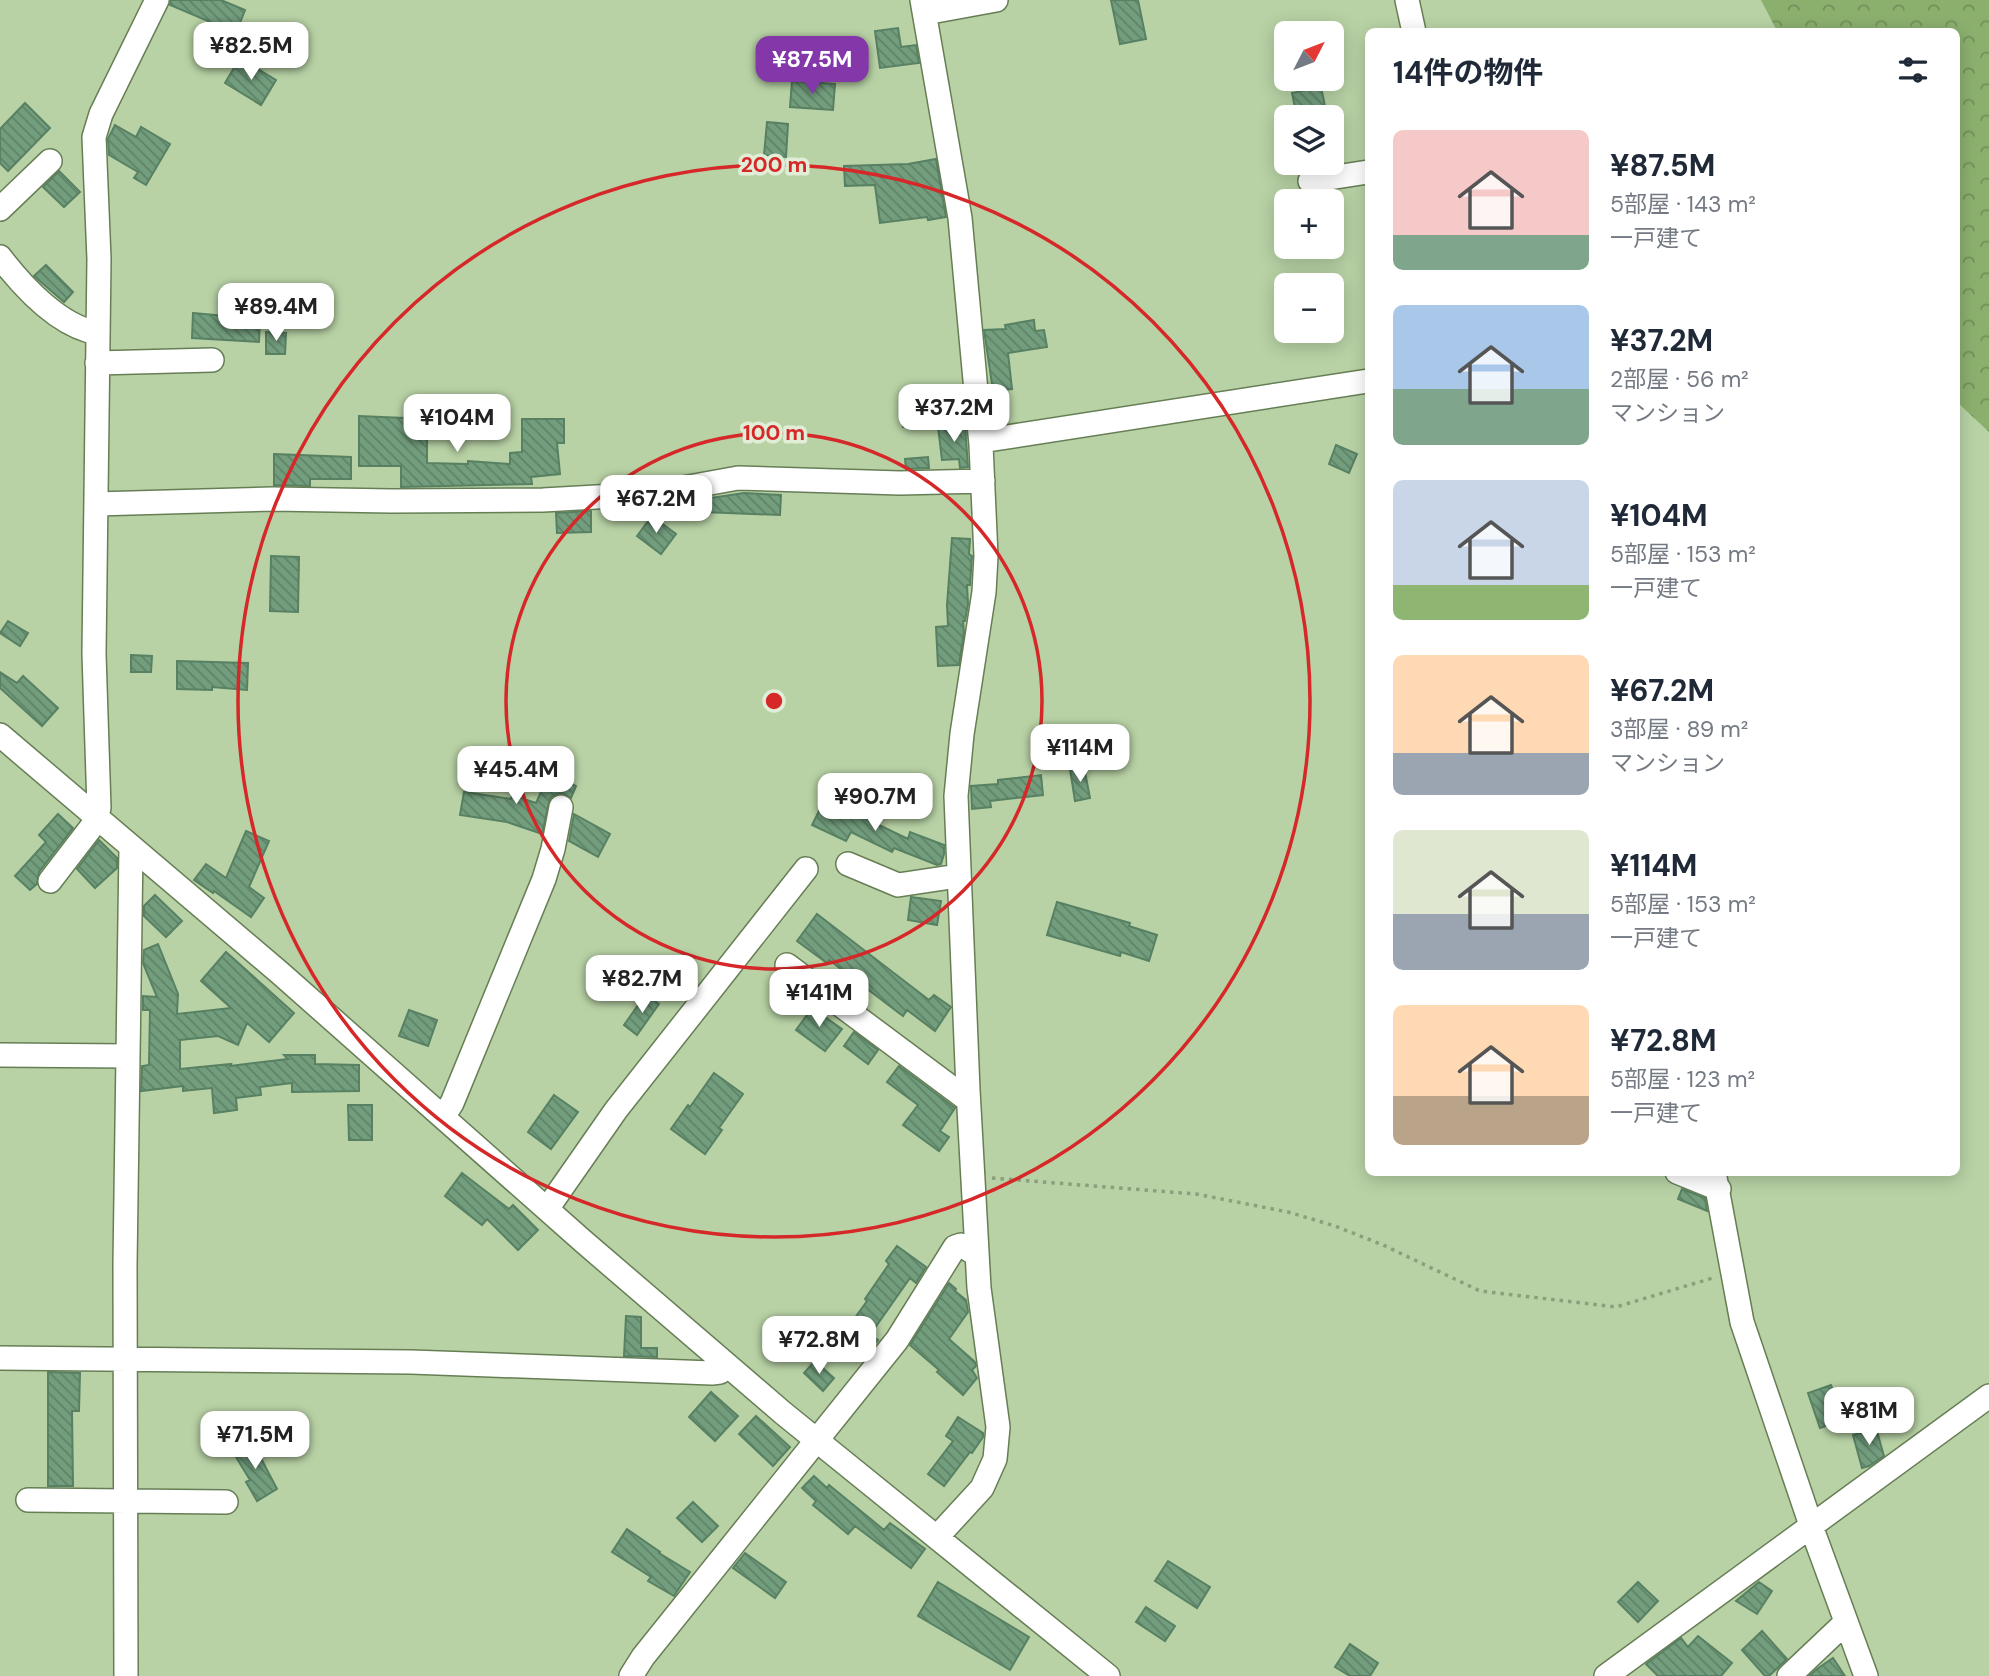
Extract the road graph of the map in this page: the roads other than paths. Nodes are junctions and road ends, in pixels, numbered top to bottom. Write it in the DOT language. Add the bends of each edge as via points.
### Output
graph roads {
  1 [pos="157,0"];
  2 [pos="996,0"];
  3 [pos="1407,0"];
  4 [pos="924,6"];
  5 [pos="1412,28"];
  6 [pos="50,161"];
  7 [pos="1365,172"];
  8 [pos="1311,181"];
  9 [pos="0,209"];
  10 [pos="0,257"];
  11 [pos="98,333"];
  12 [pos="212,360"];
  13 [pos="97,363"];
  14 [pos="1365,381"];
  15 [pos="981,440"];
  16 [pos="983,481"];
  17 [pos="96,504"];
  18 [pos="0,735"];
  19 [pos="561,807"];
  20 [pos="97,816"];
  21 [pos="131,847"];
  22 [pos="848,864"];
  23 [pos="806,869"];
  24 [pos="958,876"];
  25 [pos="50,881"];
  26 [pos="787,965"];
  27 [pos="0,1055"];
  28 [pos="128,1056"];
  29 [pos="968,1100"];
  30 [pos="443,1117"];
  31 [pos="1694,1176"];
  32 [pos="1716,1181"];
  33 [pos="547,1209"];
  34 [pos="977,1255"];
  35 [pos="0,1358"];
  36 [pos="125,1360"];
  37 [pos="727,1365"];
  38 [pos="1989,1396"];
  39 [pos="817,1441"];
  40 [pos="28,1500"];
  41 [pos="125,1502"];
  42 [pos="226,1502"];
  43 [pos="1811,1525"];
  44 [pos="937,1537"];
  45 [pos="1846,1623"];
  46 [pos="125,1676"];
  47 [pos="631,1676"];
  48 [pos="1108,1676"];
  49 [pos="1606,1676"];
  50 [pos="1789,1676"];
  51 [pos="1866,1676"];
  1 -- 11 [label="street" via="94,137"];
  2 -- 4 [label="street"];
  3 -- 5 [label="street"];
  4 -- 15 [label="street" via="960,218"];
  6 -- 9 [label="street"];
  7 -- 8 [label="street"];
  10 -- 11 [label="street" via="40,300 82,331"];
  11 -- 13 [label="street"];
  12 -- 13 [label="street"];
  13 -- 17 [label="street"];
  14 -- 15 [label="street"];
  15 -- 16 [label="street"];
  16 -- 17 [label="street" via="738,478 650,494 557,499"];
  16 -- 24 [label="street" via="984,592 956,796"];
  17 -- 20 [label="street"];
  18 -- 20 [label="street"];
  19 -- 30 [label="street" via="544,879 453,1103"];
  20 -- 21 [label="street"];
  20 -- 25 [label="street"];
  21 -- 28 [label="street"];
  21 -- 30 [label="street"];
  22 -- 24 [label="street" via="898,885"];
  23 -- 33 [label="street" via="616,1110"];
  24 -- 29 [label="street"];
  26 -- 29 [label="street"];
  27 -- 28 [label="street"];
  28 -- 36 [label="street"];
  29 -- 34 [label="street"];
  30 -- 33 [label="street"];
  31 -- 32 [label="street"];
  32 -- 43 [label="street" via="1742,1322"];
  33 -- 37 [label="street"];
  34 -- 39 [label="street" via="961,1245 955,1247 897,1340"];
  34 -- 44 [label="street" via="998,1427 995,1459 982,1488"];
  35 -- 36 [label="street"];
  36 -- 37 [label="street" via="411,1362 712,1373"];
  36 -- 41 [label="street"];
  37 -- 39 [label="street"];
  38 -- 43 [label="street"];
  39 -- 44 [label="street"];
  39 -- 47 [label="street"];
  40 -- 41 [label="street"];
  41 -- 42 [label="street"];
  41 -- 46 [label="street"];
  43 -- 45 [label="street"];
  43 -- 49 [label="street"];
  44 -- 48 [label="street"];
  45 -- 50 [label="street"];
  45 -- 51 [label="street"];
}
